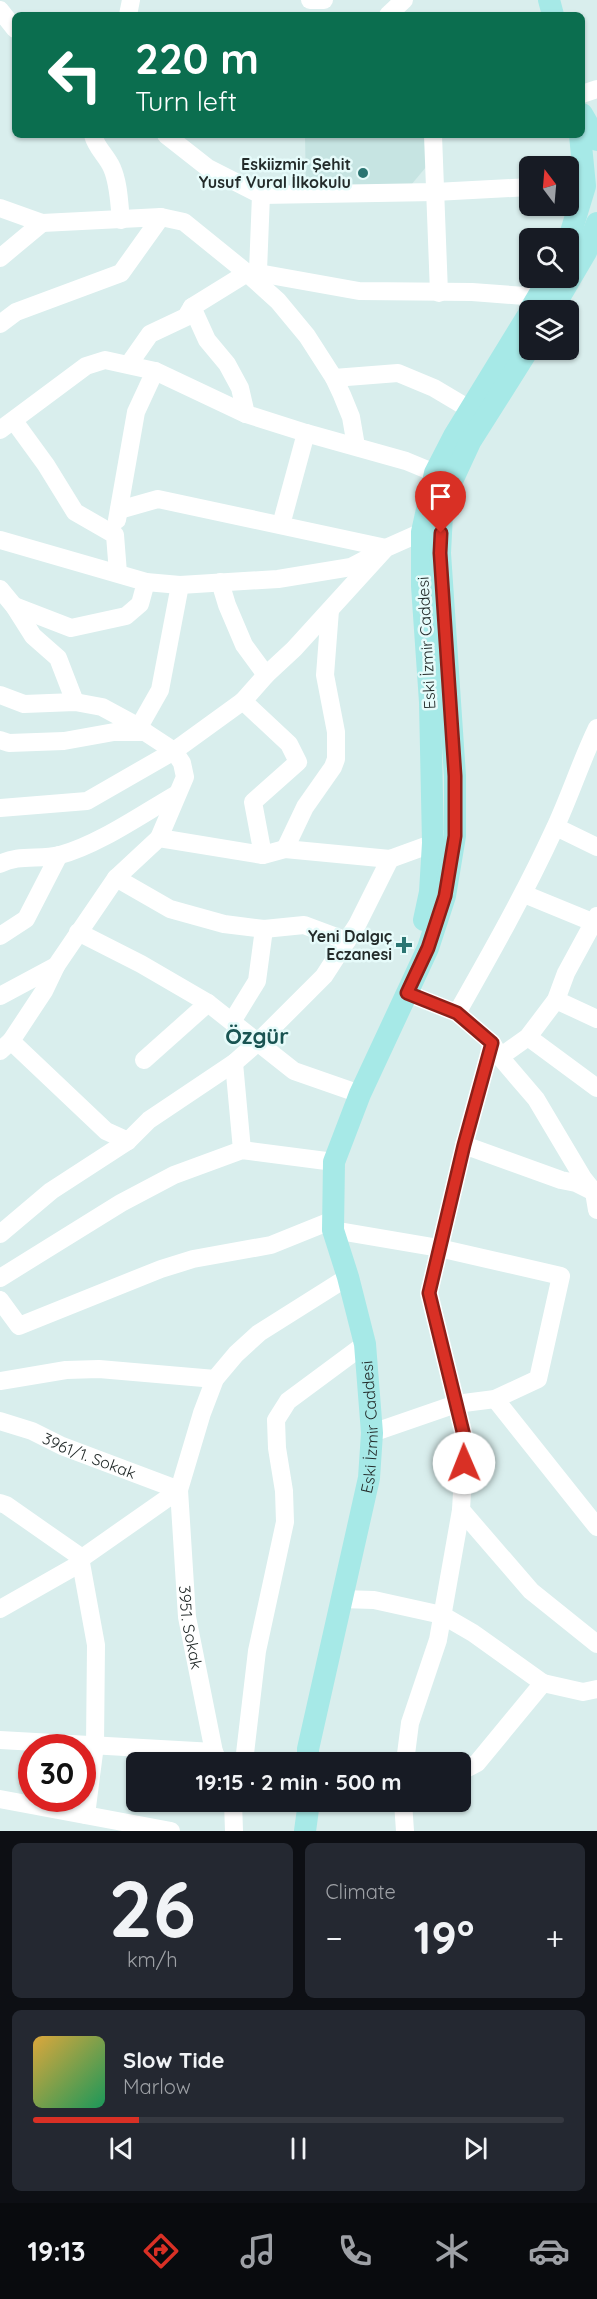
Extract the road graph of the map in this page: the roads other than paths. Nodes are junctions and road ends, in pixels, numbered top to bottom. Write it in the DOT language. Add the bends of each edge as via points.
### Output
graph roads {
  1 [pos="310,0"];
  2 [pos="324,0"];
  3 [pos="0,10"];
  4 [pos="12,25"];
  5 [pos="585,119"];
  6 [pos="94,138"];
  7 [pos="170,138"];
  8 [pos="433,138"];
  9 [pos="580,138"];
  10 [pos="597,140"];
  11 [pos="579,156"];
  12 [pos="519,188"];
  13 [pos="435,192"];
  14 [pos="261,195"];
  15 [pos="0,208"];
  16 [pos="161,217"];
  17 [pos="120,220"];
  18 [pos="42,223"];
  19 [pos="597,223"];
  20 [pos="0,258"];
  21 [pos="253,272"];
  22 [pos="439,293"];
  23 [pos="544,300"];
  24 [pos="519,304"];
  25 [pos="192,307"];
  26 [pos="0,324"];
  27 [pos="519,336"];
  28 [pos="522,360"];
  29 [pos="129,364"];
  30 [pos="155,371"];
  31 [pos="334,378"];
  32 [pos="471,410"];
  33 [pos="246,414"];
  34 [pos="4,425"];
  35 [pos="306,433"];
  36 [pos="356,446"];
  37 [pos="435,473"];
  38 [pos="118,510"];
  39 [pos="281,525"];
  40 [pos="422,532"];
  41 [pos="115,535"];
  42 [pos="0,540"];
  43 [pos="386,548"];
  44 [pos="118,573"];
  45 [pos="146,582"];
  46 [pos="220,582"];
  47 [pos="180,585"];
  48 [pos="0,589"];
  49 [pos="14,606"];
  50 [pos="330,610"];
  51 [pos="266,675"];
  52 [pos="0,695"];
  53 [pos="243,701"];
  54 [pos="75,702"];
  55 [pos="597,728"];
  56 [pos="142,729"];
  57 [pos="0,740"];
  58 [pos="174,751"];
  59 [pos="590,758"];
  60 [pos="177,794"];
  61 [pos="0,808"];
  62 [pos="556,827"];
  63 [pos="455,836"];
  64 [pos="159,838"];
  65 [pos="433,843"];
  66 [pos="597,847"];
  67 [pos="285,849"];
  68 [pos="59,855"];
  69 [pos="263,855"];
  70 [pos="390,859"];
  71 [pos="0,864"];
  72 [pos="116,878"];
  73 [pos="524,894"];
  74 [pos="596,921"];
  75 [pos="264,928"];
  76 [pos="78,932"];
  77 [pos="0,936"];
  78 [pos="347,940"];
  79 [pos="420,963"];
  80 [pos="56,966"];
  81 [pos="407,993"];
  82 [pos="0,996"];
  83 [pos="556,1000"];
  84 [pos="208,1003"];
  85 [pos="457,1013"];
  86 [pos="597,1019"];
  87 [pos="233,1020"];
  88 [pos="528,1037"];
  89 [pos="258,1042"];
  90 [pos="5,1046"];
  91 [pos="496,1050"];
  92 [pos="144,1060"];
  93 [pos="234,1063"];
  94 [pos="597,1088"];
  95 [pos="360,1094"];
  96 [pos="128,1141"];
  97 [pos="464,1145"];
  98 [pos="242,1150"];
  99 [pos="334,1162"];
  100 [pos="596,1199"];
  101 [pos="333,1225"];
  102 [pos="0,1234"];
  103 [pos="439,1248"];
  104 [pos="348,1277"];
  105 [pos="0,1278"];
  106 [pos="0,1300"];
  107 [pos="364,1344"];
  108 [pos="215,1379"];
  109 [pos="0,1382"];
  110 [pos="495,1400"];
  111 [pos="456,1404"];
  112 [pos="0,1421"];
  113 [pos="372,1433"];
  114 [pos="179,1490"];
  115 [pos="0,1503"];
  116 [pos="461,1510"];
  117 [pos="597,1527"];
  118 [pos="82,1560"];
  119 [pos="341,1599"];
  120 [pos="1,1607"];
  121 [pos="442,1615"];
  122 [pos="597,1644"];
  123 [pos="543,1683"];
  124 [pos="597,1689"];
  125 [pos="95,1734"];
  126 [pos="0,1740"];
  127 [pos="18,1741"];
  128 [pos="96,1745"];
  129 [pos="166,1752"];
  130 [pos="216,1752"];
  131 [pos="245,1752"];
  132 [pos="308,1752"];
  133 [pos="406,1752"];
  134 [pos="471,1766"];
  135 [pos="0,1799"];
  136 [pos="86,1812"];
  137 [pos="234,1812"];
  138 [pos="404,1812"];
  139 [pos="308,1814"];
  140 [pos="86,1815"];
  141 [pos="137,1828"];
  142 [pos="171,1831"];
  143 [pos="234,1831"];
  144 [pos="317,1831"];
  145 [pos="405,1831"];
  1 -- 2 [label="street"];
  3 -- 4 [label="street"];
  5 -- 10 [label="main road"];
  6 -- 17 [label="street" via="113,169"];
  7 -- 14 [label="street" via="208,168"];
  8 -- 13 [label="street"];
  9 -- 11 [label="main road"];
  12 -- 13 [label="street"];
  13 -- 14 [label="street"];
  13 -- 22 [label="street"];
  14 -- 21 [label="street"];
  15 -- 18 [label="street"];
  16 -- 17 [label="street"];
  16 -- 21 [label="street" via="184,222"];
  16 -- 26 [label="street" via="121,273 16,312"];
  17 -- 18 [label="street"];
  18 -- 20 [label="street"];
  19 -- 23 [label="main road, Eski İzmir Caddesi" via="586,252"];
  21 -- 22 [label="street" via="359,291"];
  21 -- 25 [label="street"];
  21 -- 31 [label="street" via="308,336"];
  22 -- 24 [label="street" via="471,292"];
  25 -- 29 [label="street" via="186,317 150,334"];
  25 -- 33 [label="street" via="207,340 240,388"];
  27 -- 32 [label="main road, Eski İzmir Caddesi"];
  28 -- 63 [label="main road, Eski İzmir Caddesi" via="470,442 442,514 440,553 455,776"];
  29 -- 30 [label="street"];
  29 -- 34 [label="street" via="105,360 86,366"];
  30 -- 33 [label="street"];
  30 -- 38 [label="street" via="136,412"];
  31 -- 32 [label="street" via="398,373"];
  31 -- 36 [label="street" via="351,417"];
  32 -- 37 [label="main road, Eski İzmir Caddesi"];
  33 -- 35 [label="street"];
  34 -- 41 [label="street" via="46,465 75,512"];
  35 -- 36 [label="street"];
  35 -- 39 [label="street"];
  36 -- 37 [label="street"];
  37 -- 40 [label="main road, Eski İzmir Caddesi"];
  38 -- 39 [label="street" via="158,499"];
  38 -- 41 [label="street"];
  39 -- 43 [label="street"];
  40 -- 43 [label="street"];
  40 -- 65 [label="main road, Eski İzmir Caddesi"];
  41 -- 44 [label="street"];
  42 -- 44 [label="street"];
  43 -- 46 [label="street" via="351,567 278,579"];
  43 -- 50 [label="street"];
  44 -- 45 [label="street"];
  45 -- 47 [label="street"];
  45 -- 49 [label="street" via="140,604 126,616 71,628"];
  46 -- 47 [label="street"];
  46 -- 51 [label="street" via="244,645"];
  47 -- 56 [label="street" via="160,690"];
  48 -- 49 [label="street"];
  49 -- 54 [label="street" via="33,636 58,658"];
  50 -- 51 [label="street"];
  50 -- 67 [label="street" via="325,675 336,732 336,759 305,807"];
  51 -- 53 [label="street"];
  52 -- 54 [label="street" via="24,704"];
  53 -- 58 [label="street"];
  53 -- 69 [label="street" via="289,744 298,762 253,802"];
  54 -- 56 [label="street" via="102,707"];
  55 -- 59 [label="street"];
  56 -- 57 [label="street" via="64,741"];
  56 -- 58 [label="street"];
  58 -- 60 [label="street" via="182,763 184,777"];
  58 -- 61 [label="street" via="87,801"];
  59 -- 62 [label="street"];
  60 -- 64 [label="street"];
  60 -- 68 [label="street" via="88,844"];
  62 -- 66 [label="street"];
  62 -- 73 [label="street"];
  63 -- 65 [label="street"];
  63 -- 79 [label="main road, Eski İzmir Caddesi" via="445,896"];
  64 -- 69 [label="street"];
  64 -- 72 [label="street"];
  65 -- 70 [label="street"];
  65 -- 79 [label="main road, Eski İzmir Caddesi"];
  67 -- 69 [label="street"];
  67 -- 70 [label="street"];
  68 -- 71 [label="street" via="9,859"];
  68 -- 77 [label="street" via="26,919"];
  70 -- 78 [label="street"];
  72 -- 75 [label="street" via="170,909 224,924"];
  72 -- 76 [label="street"];
  73 -- 74 [label="street"];
  73 -- 85 [label="street"];
  74 -- 83 [label="street"];
  75 -- 78 [label="street" via="304,925"];
  75 -- 87 [label="street" via="257,981"];
  76 -- 80 [label="street"];
  76 -- 84 [label="street"];
  78 -- 89 [label="street" via="324,975"];
  79 -- 81 [label="main road, Eski İzmir Caddesi"];
  80 -- 82 [label="street"];
  80 -- 90 [label="street" via="44,991"];
  81 -- 85 [label="street"];
  81 -- 95 [label="main road, Eski İzmir Caddesi"];
  83 -- 86 [label="street"];
  83 -- 88 [label="street"];
  84 -- 87 [label="street"];
  84 -- 92 [label="street"];
  85 -- 91 [label="street"];
  87 -- 89 [label="street"];
  88 -- 91 [label="street"];
  88 -- 94 [label="street"];
  89 -- 93 [label="street"];
  89 -- 95 [label="street" via="294,1071"];
  90 -- 96 [label="street" via="106,1131"];
  91 -- 97 [label="street"];
  91 -- 100 [label="street" via="536,1099"];
  93 -- 96 [label="street" via="149,1120"];
  93 -- 98 [label="street"];
  95 -- 99 [label="main road, Eski İzmir Caddesi"];
  96 -- 102 [label="street" via="51,1191"];
  97 -- 100 [label="street" via="576,1183"];
  97 -- 103 [label="street"];
  98 -- 99 [label="street"];
  98 -- 105 [label="street" via="174,1174"];
  99 -- 101 [label="main road, Eski İzmir Caddesi"];
  101 -- 103 [label="street"];
  101 -- 104 [label="main road, Eski İzmir Caddesi"];
  101 -- 106 [label="street" via="271,1245 161,1269 19,1326"];
  103 -- 110 [label="street" via="561,1276 538,1379"];
  103 -- 111 [label="street" via="429,1293"];
  104 -- 107 [label="main road, Eski İzmir Caddesi"];
  104 -- 108 [label="street" via="259,1333"];
  107 -- 113 [label="main road, Eski İzmir Caddesi"];
  107 -- 131 [label="street" via="288,1401 276,1420 285,1522 257,1651"];
  108 -- 109 [label="street" via="99,1369 66,1370"];
  108 -- 114 [label="street"];
  110 -- 111 [label="street"];
  110 -- 117 [label="street"];
  111 -- 113 [label="street"];
  111 -- 116 [label="street" via="465,1440"];
  112 -- 114 [label="street, 3961/1. Sokak"];
  113 -- 119 [label="main road, Eski İzmir Caddesi" via="369,1478"];
  114 -- 118 [label="street"];
  114 -- 130 [label="street, 3951. Sokak" via="187,1617"];
  115 -- 118 [label="street"];
  116 -- 121 [label="street"];
  116 -- 122 [label="street" via="531,1591"];
  118 -- 120 [label="street"];
  118 -- 125 [label="street" via="96,1645"];
  119 -- 121 [label="street" via="374,1600"];
  119 -- 132 [label="main road, Eski İzmir Caddesi"];
  121 -- 123 [label="street"];
  121 -- 133 [label="street" via="429,1671 410,1723"];
  123 -- 124 [label="street" via="583,1692"];
  123 -- 134 [label="street"];
  126 -- 127 [label="street"];
  128 -- 129 [label="street"];
  135 -- 140 [label="street"];
  136 -- 140 [label="street"];
  137 -- 143 [label="street"];
  138 -- 145 [label="street"];
  139 -- 144 [label="main road"];
  140 -- 141 [label="street"];
  141 -- 142 [label="street"];
}
